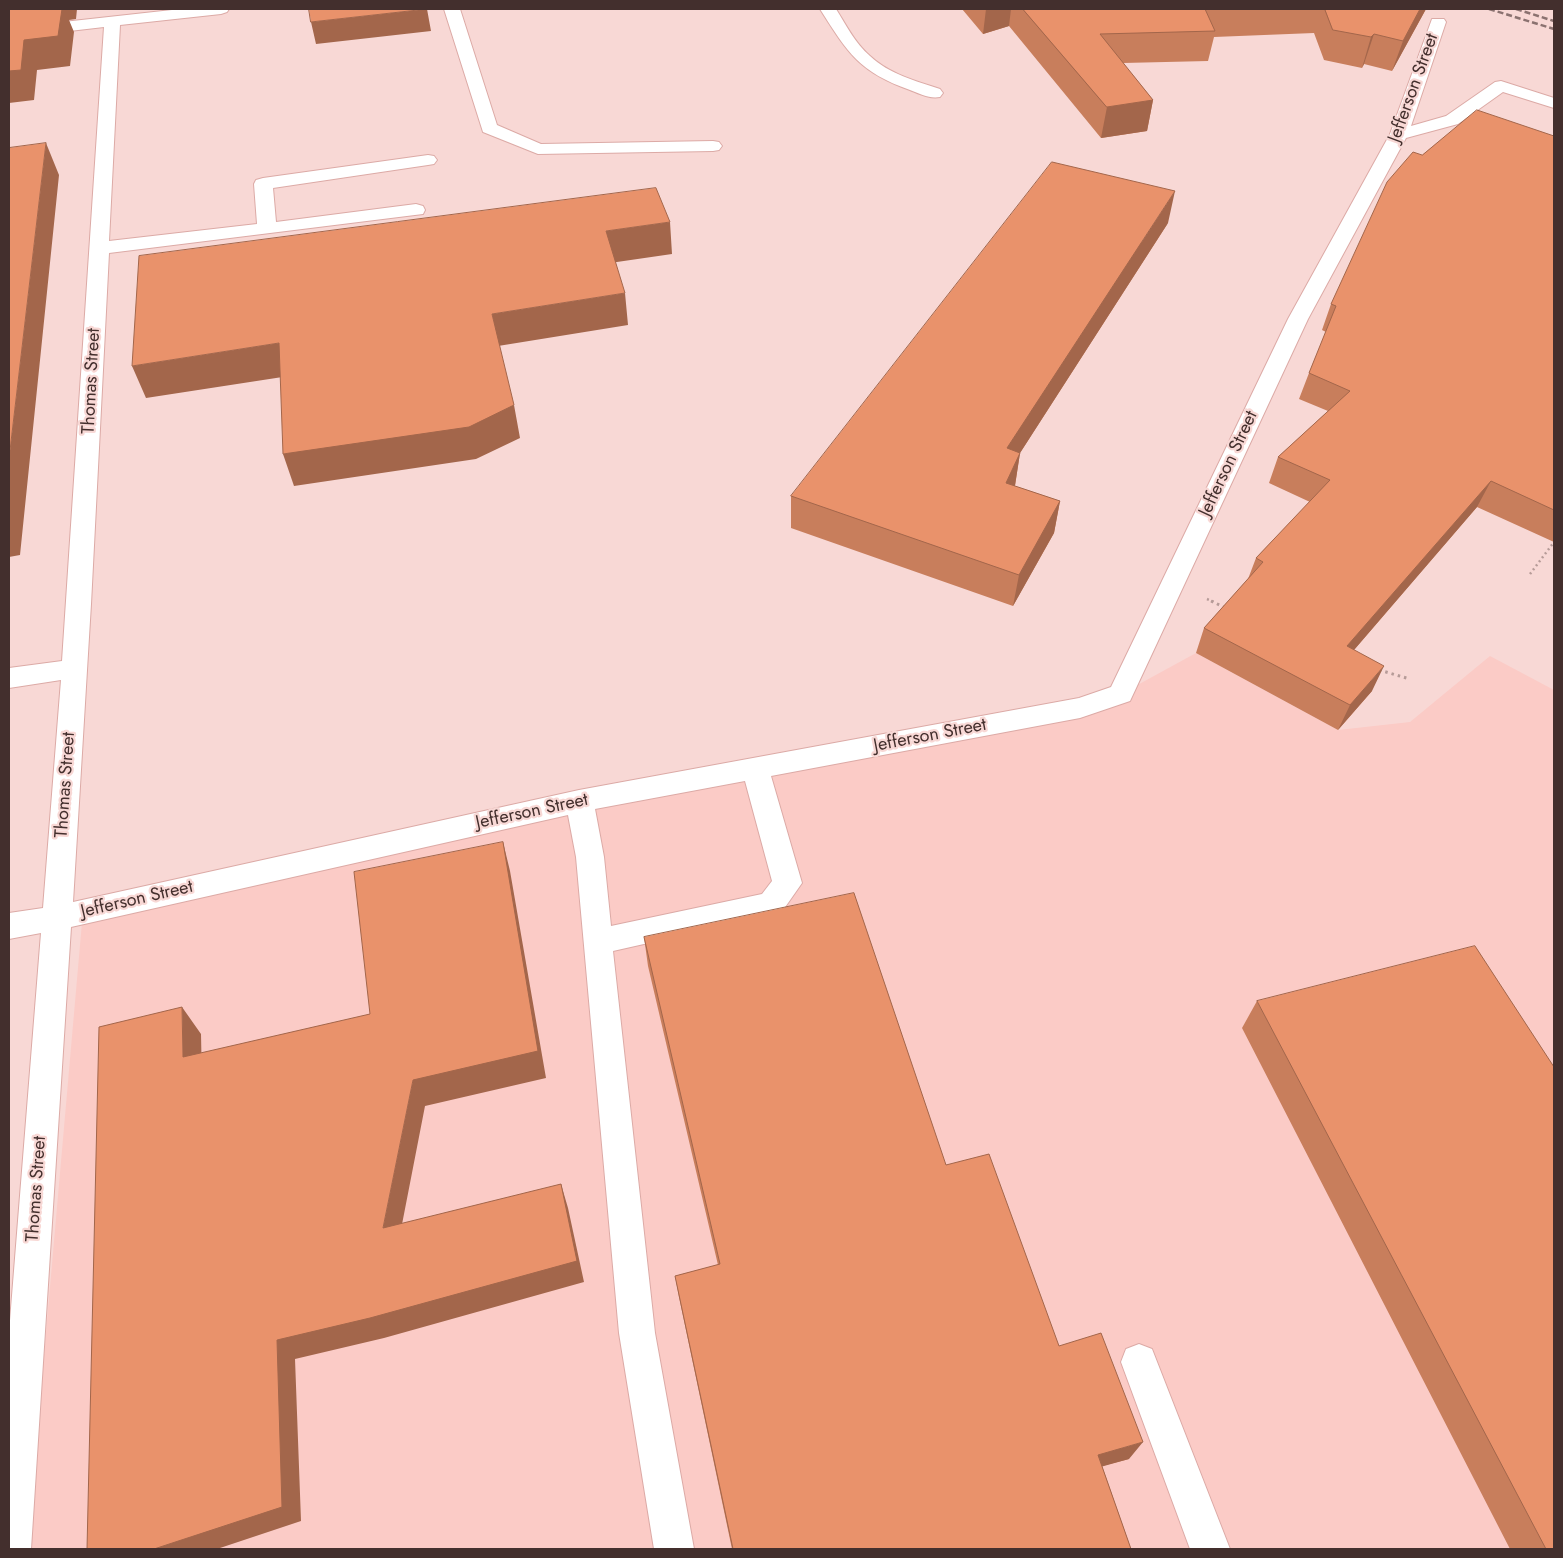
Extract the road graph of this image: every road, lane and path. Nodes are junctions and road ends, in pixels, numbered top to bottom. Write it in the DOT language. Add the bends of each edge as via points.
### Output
graph roads {
  1 [pos="221,9"];
  2 [pos="452,9"];
  3 [pos="828,9"];
  4 [pos="112,21"];
  5 [pos="1438,22"];
  6 [pos="9,33"];
  7 [pos="934,93"];
  8 [pos="1554,103"];
  9 [pos="1399,134"];
  10 [pos="713,146"];
  11 [pos="428,160"];
  12 [pos="416,210"];
  13 [pos="267,229"];
  14 [pos="100,248"];
  15 [pos="1554,542"];
  16 [pos="1530,574"];
  17 [pos="1172,583"];
  18 [pos="1226,609"];
  19 [pos="1372,668"];
  20 [pos="74,669"];
  21 [pos="9,678"];
  22 [pos="1410,679"];
  23 [pos="755,769"];
  24 [pos="579,801"];
  25 [pos="58,918"];
  26 [pos="9,926"];
  27 [pos="598,942"];
  28 [pos="1139,1362"];
  29 [pos="11,1549"];
  30 [pos="674,1549"];
  31 [pos="1210,1549"];
  1 -- 4 [label="street"];
  2 -- 10 [label="street" via="489,128 538,149"];
  3 -- 7 [label="street" via="868,64 896,80"];
  4 -- 6 [label="street"];
  4 -- 14 [label="street, Thomas Street"];
  5 -- 9 [label="street, Jefferson Street"];
  8 -- 9 [label="street" via="1501,86 1452,120"];
  9 -- 17 [label="street, Jefferson Street" via="1298,319"];
  11 -- 13 [label="street" via="263,184"];
  12 -- 13 [label="street"];
  13 -- 14 [label="street"];
  14 -- 20 [label="street, Thomas Street"];
  15 -- 16 [label="path"];
  17 -- 18 [label="path"];
  17 -- 23 [label="street, Jefferson Street" via="1121,694 1080,708"];
  19 -- 22 [label="path"];
  20 -- 21 [label="street"];
  20 -- 25 [label="street, Thomas Street"];
  23 -- 24 [label="street, Jefferson Street"];
  23 -- 27 [label="street" via="787,883 771,904"];
  24 -- 25 [label="street, Jefferson Street"];
  24 -- 27 [label="street" via="590,857"];
  25 -- 26 [label="street, Jefferson Street"];
  25 -- 29 [label="street, Thomas Street"];
  27 -- 30 [label="street" via="637,1333"];
  28 -- 31 [label="street"];
}
